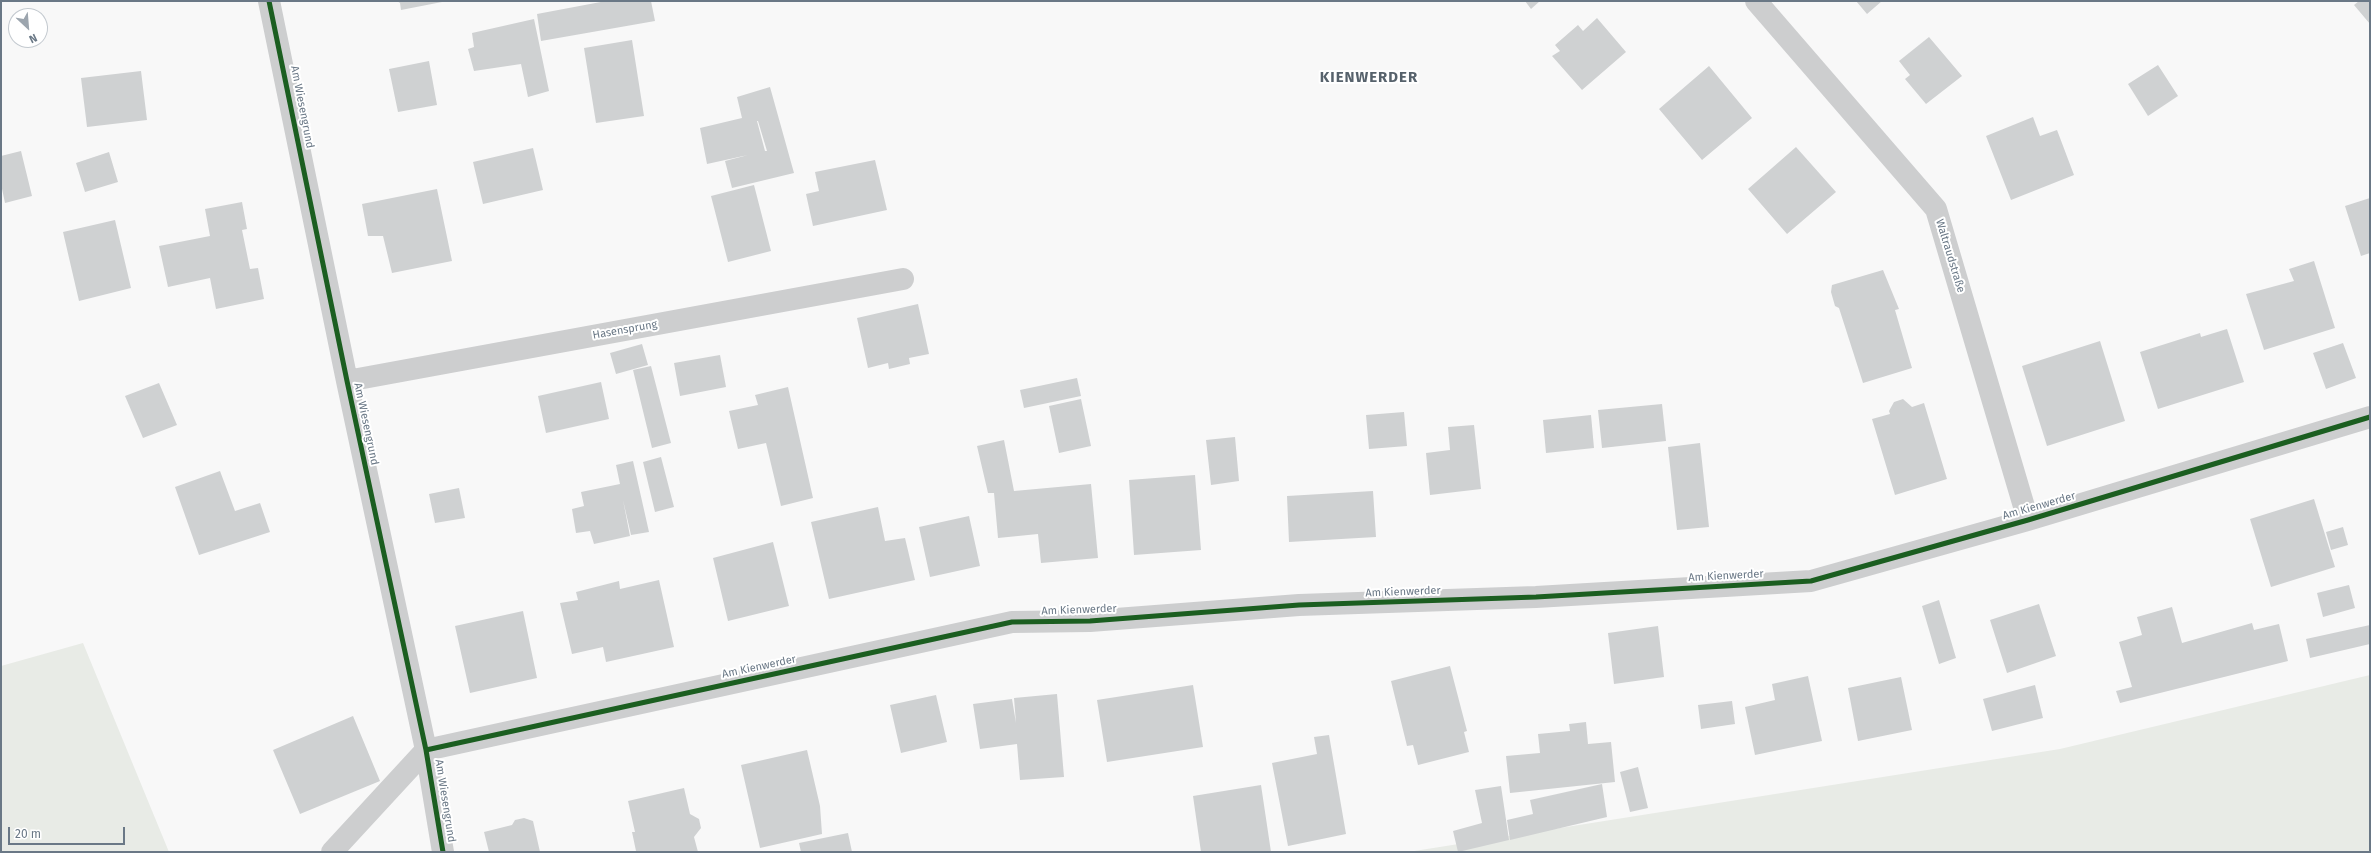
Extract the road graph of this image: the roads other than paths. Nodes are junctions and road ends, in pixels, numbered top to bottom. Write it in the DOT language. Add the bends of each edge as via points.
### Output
graph roads {
  1 [pos="270,1"];
  2 [pos="1756,1"];
  3 [pos="904,279"];
  4 [pos="346,381"];
  5 [pos="2370,417"];
  6 [pos="2028,520"];
  7 [pos="426,750"];
  8 [pos="332,852"];
  9 [pos="443,852"];
  1 -- 4 [label="street, Am Wiesengrund"];
  2 -- 6 [label="street, Waltraudstraße" via="1936,210"];
  3 -- 4 [label="street, Hasensprung"];
  4 -- 7 [label="street, Am Wiesengrund"];
  5 -- 6 [label="street, Am Kienwerder"];
  6 -- 7 [label="street, Am Kienwerder" via="1811,581 1536,597 1299,605 1090,621 1012,622"];
  7 -- 8 [label="street"];
  7 -- 9 [label="street, Am Wiesengrund"];
}
